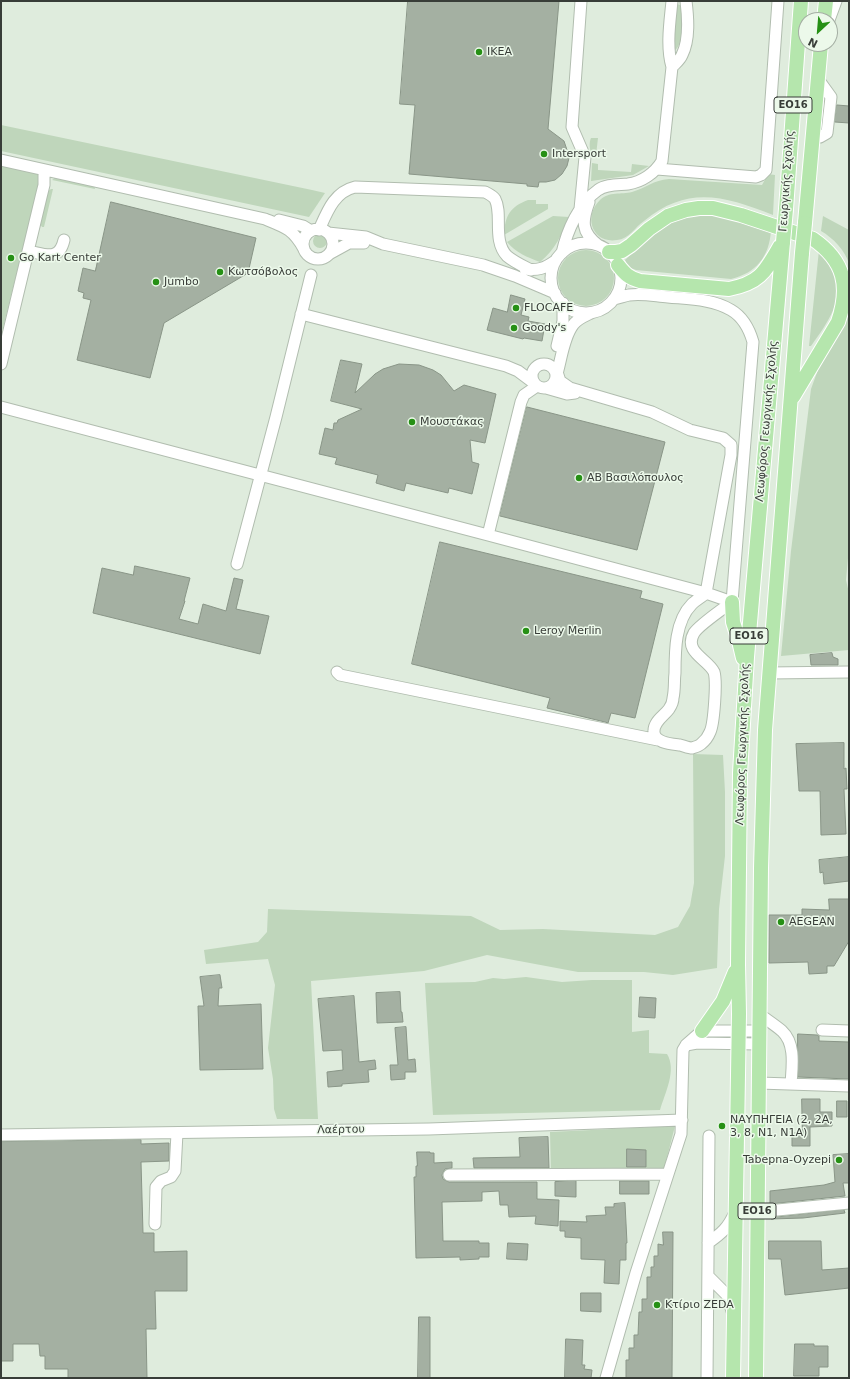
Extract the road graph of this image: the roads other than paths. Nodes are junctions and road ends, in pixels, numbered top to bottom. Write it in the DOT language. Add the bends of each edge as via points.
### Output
graph roads {
  1 [pos="581,1"];
  2 [pos="672,1"];
  3 [pos="686,1"];
  4 [pos="778,1"];
  5 [pos="801,1"];
  6 [pos="826,1"];
  7 [pos="836,1"];
  8 [pos="825,12"];
  9 [pos="832,12"];
  10 [pos="820,52"];
  11 [pos="672,67"];
  12 [pos="818,79"];
  13 [pos="820,137"];
  14 [pos="1,160"];
  15 [pos="657,169"];
  16 [pos="44,170"];
  17 [pos="591,197"];
  18 [pos="580,209"];
  19 [pos="264,219"];
  20 [pos="319,231"];
  21 [pos="64,240"];
  22 [pos="783,242"];
  23 [pos="383,244"];
  24 [pos="304,249"];
  25 [pos="604,249"];
  26 [pos="28,251"];
  27 [pos="802,253"];
  28 [pos="320,257"];
  29 [pos="559,257"];
  30 [pos="483,265"];
  31 [pos="618,265"];
  32 [pos="531,270"];
  33 [pos="555,293"];
  34 [pos="614,299"];
  35 [pos="563,303"];
  36 [pos="592,312"];
  37 [pos="301,314"];
  38 [pos="1,364"];
  39 [pos="546,364"];
  40 [pos="557,375"];
  41 [pos="539,386"];
  42 [pos="580,392"];
  43 [pos="791,399"];
  44 [pos="1,407"];
  45 [pos="261,475"];
  46 [pos="488,534"];
  47 [pos="237,564"];
  48 [pos="706,593"];
  49 [pos="732,602"];
  50 [pos="336,672"];
  51 [pos="849,672"];
  52 [pos="769,673"];
  53 [pos="746,676"];
  54 [pos="658,740"];
  55 [pos="738,964"];
  56 [pos="759,1014"];
  57 [pos="702,1030"];
  58 [pos="822,1030"];
  59 [pos="849,1031"];
  60 [pos="739,1037"];
  61 [pos="759,1037"];
  62 [pos="686,1045"];
  63 [pos="759,1083"];
  64 [pos="791,1084"];
  65 [pos="849,1086"];
  66 [pos="682,1120"];
  67 [pos="177,1133"];
  68 [pos="1,1135"];
  69 [pos="709,1136"];
  70 [pos="668,1174"];
  71 [pos="449,1175"];
  72 [pos="849,1203"];
  73 [pos="736,1210"];
  74 [pos="757,1212"];
  75 [pos="155,1224"];
  76 [pos="708,1243"];
  77 [pos="708,1276"];
  78 [pos="734,1318"];
  79 [pos="606,1378"];
  80 [pos="707,1378"];
  81 [pos="733,1378"];
  82 [pos="756,1378"];
  1 -- 18 [label="street" via="572,127 585,157"];
  2 -- 11 [label="street" via="669,50"];
  3 -- 11 [label="street" via="686,44"];
  4 -- 15 [label="street" via="766,170 756,177"];
  5 -- 22 [label="main road, Γεωργικής Σχολής / ΕΟ16, bridge"];
  6 -- 8 [label="main road"];
  7 -- 9 [label="street"];
  10 -- 12 [label="main road, Γεωργικής Σχολής / ΕΟ16"];
  11 -- 15 [label="street" via="662,161"];
  12 -- 13 [label="street" via="831,97 827,133"];
  12 -- 27 [label="main road, Γεωργικής Σχολής / ΕΟ16, bridge"];
  14 -- 16 [label="street"];
  15 -- 17 [label="street" via="629,184 608,186 598,190"];
  16 -- 19 [label="street"];
  16 -- 26 [label="street" via="44,185"];
  17 -- 18 [label="street"];
  17 -- 25 [label="street" via="585,213 584,227 592,240"];
  18 -- 29 [label="street"];
  19 -- 20 [label="street" via="275,219"];
  19 -- 24 [label="street" via="294,234"];
  20 -- 23 [label="street" via="366,237"];
  20 -- 24 [label="street" via="305,237"];
  20 -- 28 [label="street" via="332,241 331,250"];
  20 -- 32 [label="street" via="336,197 341,192 355,187 485,192 495,200 502,249 516,263"];
  21 -- 26 [label="street" via="61,250 56,255"];
  22 -- 31 [label="main road" via="762,274 753,282 729,289 640,281 631,279"];
  22 -- 53 [label="main road, Λεωφόρος Γεωργικής Σχολής / ΕΟ16"];
  23 -- 28 [label="street" via="349,243"];
  23 -- 30 [label="street"];
  24 -- 28 [label="street"];
  25 -- 29 [label="street" via="583,243 575,245"];
  25 -- 31 [label="street"];
  25 -- 43 [label="main road" via="622,251 668,216 699,208 713,208 741,215 812,239 819,244 839,266 845,297 838,322"];
  26 -- 38 [label="street"];
  27 -- 43 [label="main road, Λεωφόρος Γεωργικής Σχολής / ΕΟ16"];
  28 -- 37 [label="street" via="310,267 311,275"];
  29 -- 32 [label="street" via="545,268"];
  29 -- 33 [label="street" via="552,272"];
  30 -- 32 [label="street"];
  30 -- 33 [label="street"];
  31 -- 34 [label="street" via="621,274"];
  33 -- 35 [label="street"];
  34 -- 36 [label="street" via="600,310"];
  34 -- 49 [label="street" via="644,294 712,303 732,310 750,330 753,342"];
  35 -- 36 [label="street" via="576,311"];
  35 -- 39 [label="street" via="563,321 553,360 552,363"];
  36 -- 40 [label="street" via="573,325"];
  37 -- 41 [label="street" via="506,366"];
  37 -- 45 [label="street"];
  39 -- 40 [label="street"];
  39 -- 41 [label="street" via="538,365 531,375"];
  40 -- 41 [label="street" via="553,384"];
  40 -- 42 [label="street" via="563,384"];
  41 -- 42 [label="street" via="567,394"];
  41 -- 46 [label="street" via="524,395 521,402"];
  42 -- 48 [label="street" via="652,412 690,430 723,438 731,445"];
  43 -- 52 [label="main road, Λεωφόρος Γεωργικής Σχολής / ΕΟ16"];
  44 -- 45 [label="street"];
  45 -- 46 [label="street"];
  45 -- 47 [label="street"];
  46 -- 48 [label="street"];
  48 -- 49 [label="street"];
  48 -- 54 [label="street" via="692,604 684,615 675,650 673,697 670,708 656,724 654,731"];
  49 -- 53 [label="main road" via="733,622"];
  49 -- 54 [label="street" via="695,632 692,641 696,655 714,673 710,732 700,745 693,748"];
  50 -- 54 [label="street" via="340,675"];
  51 -- 52 [label="street"];
  52 -- 56 [label="main road, Λεωφόρος Γεωργικής Σχολής / ΕΟ16" via="762,798"];
  53 -- 55 [label="main road, Λεωφόρος Γεωργικής Σχολής / ΕΟ16" via="740,773"];
  55 -- 57 [label="main road" via="723,1001"];
  55 -- 60 [label="main road, Λεωφόρος Γεωργικής Σχολής / ΕΟ16"];
  56 -- 61 [label="main road, Λεωφόρος Γεωργικής Σχολής / ΕΟ16"];
  56 -- 64 [label="street" via="782,1030 790,1043"];
  57 -- 60 [label="street"];
  57 -- 62 [label="street"];
  58 -- 59 [label="street"];
  60 -- 61 [label="street"];
  60 -- 62 [label="street"];
  60 -- 73 [label="main road, Λεωφόρος Γεωργικής Σχολής / ΕΟ16"];
  61 -- 63 [label="main road, Λεωφόρος Γεωργικής Σχολής / ΕΟ16"];
  62 -- 66 [label="street" via="683,1050"];
  63 -- 64 [label="street"];
  63 -- 74 [label="main road, Λεωφόρος Γεωργικής Σχολής / ΕΟ16"];
  64 -- 65 [label="street"];
  66 -- 67 [label="street, Λαέρτου" via="429,1129"];
  66 -- 70 [label="street" via="681,1134"];
  67 -- 68 [label="street, Λαέρτου"];
  67 -- 75 [label="street" via="175,1171 171,1177 161,1181 156,1187"];
  69 -- 76 [label="street"];
  70 -- 71 [label="street"];
  70 -- 79 [label="street" via="636,1272"];
  72 -- 74 [label="street"];
  73 -- 76 [label="street" via="722,1234"];
  73 -- 78 [label="main road, Λεωφόρος Γεωργικής Σχολής / ΕΟ16"];
  74 -- 82 [label="main road, Λεωφόρος Γεωργικής Σχολής / ΕΟ16"];
  76 -- 77 [label="street"];
  77 -- 78 [label="street" via="727,1295"];
  77 -- 80 [label="street"];
  78 -- 81 [label="main road, Λεωφόρος Γεωργικής Σχολής / ΕΟ16"];
}
